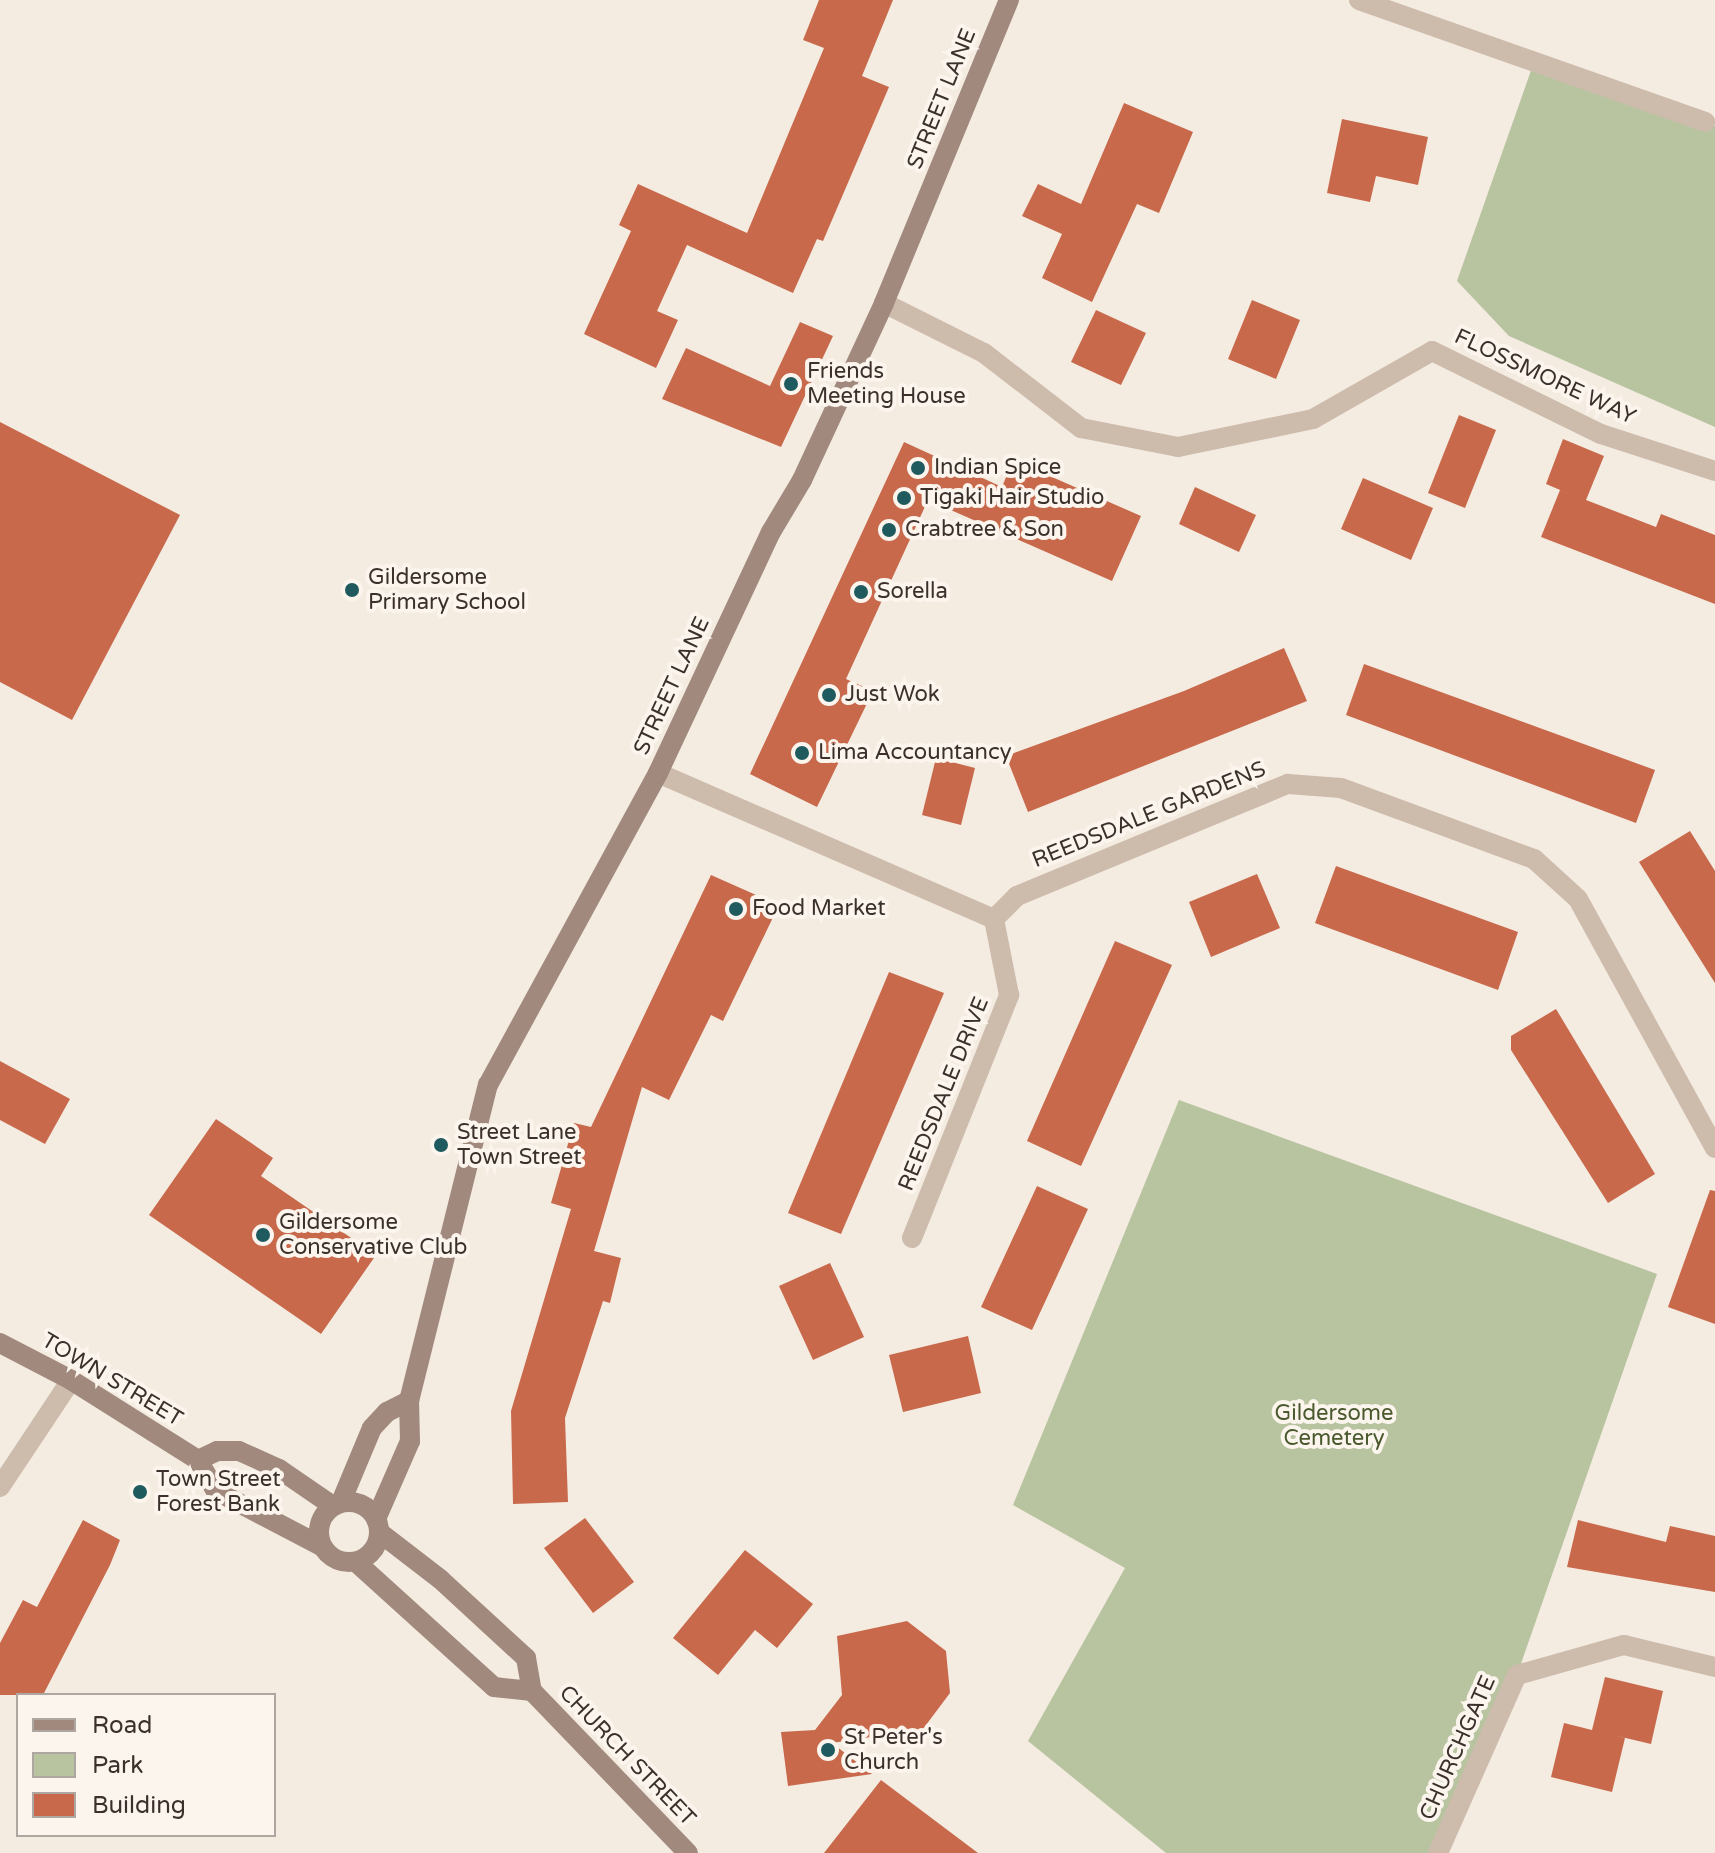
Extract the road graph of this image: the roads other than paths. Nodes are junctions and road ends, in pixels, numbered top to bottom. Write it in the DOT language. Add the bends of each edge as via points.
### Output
graph roads {
  1 [pos="1009,0"];
  2 [pos="1359,0"];
  3 [pos="1705,122"];
  4 [pos="884,303"];
  5 [pos="1715,471"];
  6 [pos="658,773"];
  7 [pos="994,919"];
  8 [pos="1715,1148"];
  9 [pos="912,1238"];
  10 [pos="0,1343"];
  11 [pos="71,1380"];
  12 [pos="409,1401"];
  13 [pos="198,1460"];
  14 [pos="0,1487"];
  15 [pos="337,1504"];
  16 [pos="378,1526"];
  17 [pos="321,1546"];
  18 [pos="356,1562"];
  19 [pos="1715,1667"];
  20 [pos="532,1691"];
  21 [pos="688,1853"];
  22 [pos="1438,1853"];
  1 -- 4 [label="street, STREET LANE"];
  2 -- 3 [label="street"];
  4 -- 5 [label="street, FLOSSMORE WAY" via="984,353 1081,428 1178,447 1313,419 1432,351 1601,434"];
  4 -- 6 [label="street, STREET LANE"];
  6 -- 7 [label="street"];
  6 -- 12 [label="street, STREET LANE" via="488,1085"];
  7 -- 8 [label="street, REEDSDALE GARDENS" via="1017,896 1288,784 1341,788 1534,859 1578,899"];
  7 -- 9 [label="street, REEDSDALE DRIVE" via="1009,995"];
  10 -- 11 [label="street, TOWN STREET"];
  11 -- 13 [label="street, TOWN STREET"];
  11 -- 14 [label="street"];
  12 -- 15 [label="street" via="372,1428"];
  12 -- 16 [label="street, STREET LANE" via="410,1441"];
  13 -- 15 [label="street" via="217,1451 239,1451"];
  13 -- 17 [label="street, TOWN STREET" via="216,1491"];
  15 -- 16 [label="street" via="368,1508"];
  15 -- 17 [label="street" via="319,1524"];
  16 -- 18 [label="street" via="377,1545"];
  16 -- 20 [label="street, CHURCH STREET" via="526,1658"];
  17 -- 18 [label="street" via="331,1556"];
  18 -- 20 [label="street, CHURCH STREET" via="494,1687"];
  19 -- 22 [label="street, CHURCHGATE" via="1624,1645 1517,1675"];
  20 -- 21 [label="street, CHURCH STREET"];
}
